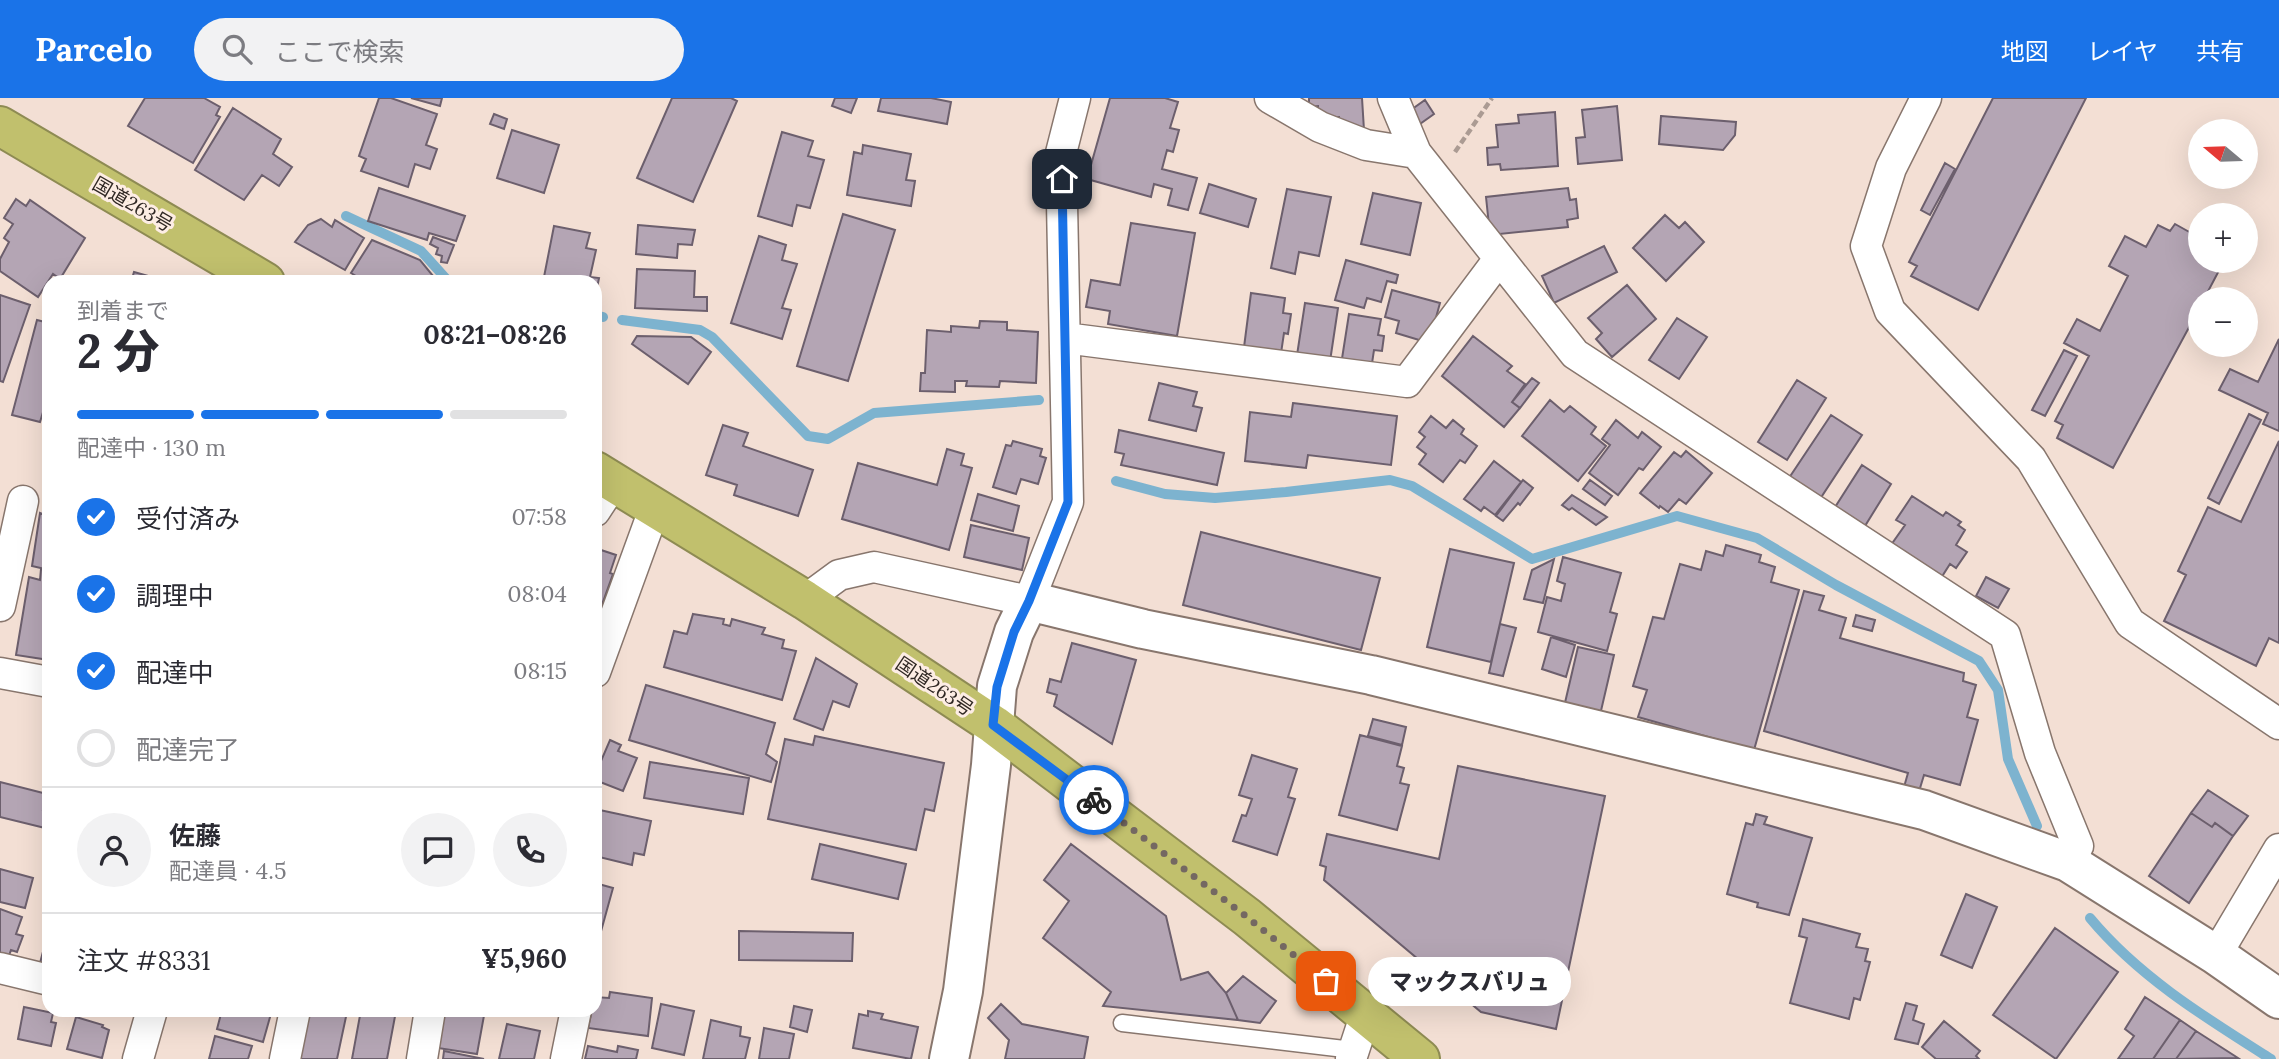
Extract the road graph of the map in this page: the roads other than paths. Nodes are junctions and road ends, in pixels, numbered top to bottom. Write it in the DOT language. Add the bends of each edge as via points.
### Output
graph roads {
  1 [pos="1075,98"];
  2 [pos="1270,98"];
  3 [pos="1393,98"];
  4 [pos="1926,98"];
  5 [pos="0,126"];
  6 [pos="1416,153"];
  7 [pos="1499,259"];
  8 [pos="253,275"];
  9 [pos="1065,338"];
  10 [pos="602,488"];
  11 [pos="23,501"];
  12 [pos="655,507"];
  13 [pos="805,600"];
  14 [pos="1029,601"];
  15 [pos="0,606"];
  16 [pos="602,653"];
  17 [pos="0,673"];
  18 [pos="42,681"];
  19 [pos="2279,724"];
  20 [pos="993,725"];
  21 [pos="2279,849"];
  22 [pos="2068,862"];
  23 [pos="2216,955"];
  24 [pos="0,968"];
  25 [pos="42,978"];
  26 [pos="2279,999"];
  27 [pos="1366,1013"];
  28 [pos="150,1017"];
  29 [pos="294,1017"];
  30 [pos="429,1017"];
  31 [pos="575,1017"];
  32 [pos="1122,1023"];
  33 [pos="1352,1054"];
  34 [pos="138,1059"];
  35 [pos="285,1059"];
  36 [pos="422,1059"];
  37 [pos="566,1059"];
  38 [pos="949,1059"];
  39 [pos="1420,1059"];
  1 -- 9 [label="street" via="1061,153"];
  2 -- 6 [label="street" via="1321,127 1366,145"];
  3 -- 6 [label="street"];
  4 -- 19 [label="street" via="1891,168 1866,246 1890,312 2031,459 2130,623"];
  5 -- 8 [label="highway, 国道263号"];
  6 -- 7 [label="street"];
  7 -- 9 [label="street" via="1406,383"];
  7 -- 22 [label="street" via="1575,354 2005,635 2040,752 2078,846"];
  9 -- 14 [label="street" via="1068,502"];
  10 -- 12 [label="highway, 国道263号"];
  11 -- 15 [label="street"];
  12 -- 13 [label="highway, 国道263号"];
  12 -- 16 [label="street"];
  13 -- 14 [label="street" via="839,575 874,566"];
  13 -- 20 [label="highway, 国道263号"];
  14 -- 20 [label="street" via="997,687"];
  14 -- 22 [label="street" via="1371,676 1924,810"];
  17 -- 18 [label="street"];
  20 -- 27 [label="highway, 国道263号"];
  20 -- 38 [label="street" via="963,991"];
  21 -- 23 [label="street"];
  22 -- 23 [label="street"];
  23 -- 26 [label="street"];
  24 -- 25 [label="street"];
  27 -- 33 [label="street"];
  27 -- 39 [label="highway, 国道263号"];
  28 -- 34 [label="street"];
  29 -- 35 [label="street"];
  30 -- 36 [label="street"];
  31 -- 37 [label="street"];
  32 -- 33 [label="lane"];
}
